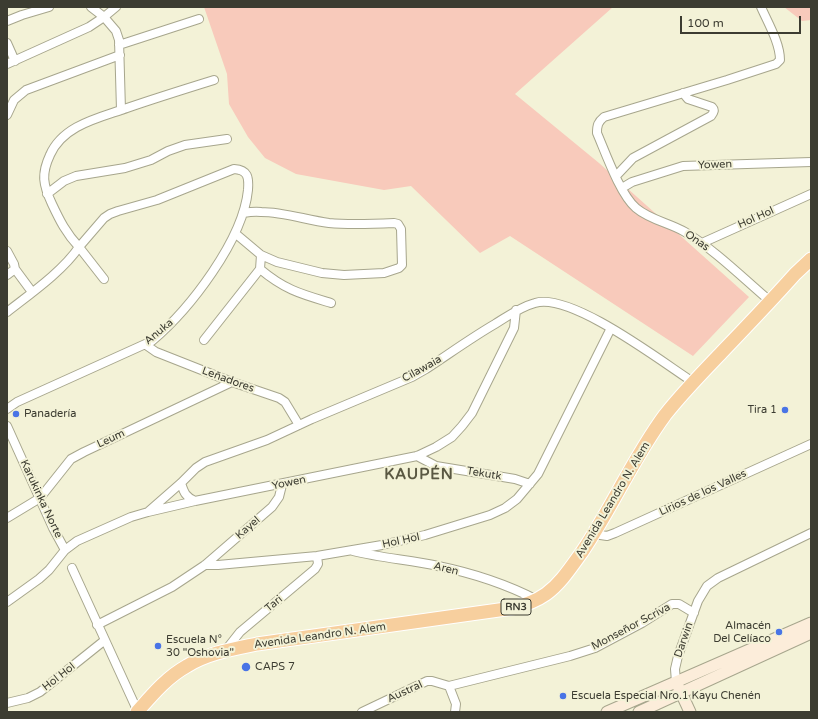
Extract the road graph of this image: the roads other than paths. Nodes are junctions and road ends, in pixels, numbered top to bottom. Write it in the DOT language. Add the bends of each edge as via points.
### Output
graph roads {
  1 [pos="48,7"];
  2 [pos="92,7"];
  3 [pos="116,7"];
  4 [pos="761,7"];
  5 [pos="104,17"];
  6 [pos="199,19"];
  7 [pos="7,21"];
  8 [pos="7,43"];
  9 [pos="119,45"];
  10 [pos="120,55"];
  11 [pos="11,63"];
  12 [pos="214,80"];
  13 [pos="683,93"];
  14 [pos="121,110"];
  15 [pos="7,115"];
  16 [pos="227,139"];
  17 [pos="811,162"];
  18 [pos="616,176"];
  19 [pos="622,188"];
  20 [pos="47,194"];
  21 [pos="811,194"];
  22 [pos="243,213"];
  23 [pos="236,234"];
  24 [pos="702,243"];
  25 [pos="79,247"];
  26 [pos="7,251"];
  27 [pos="261,255"];
  28 [pos="810,264"];
  29 [pos="15,269"];
  30 [pos="260,269"];
  31 [pos="7,275"];
  32 [pos="104,279"];
  33 [pos="32,292"];
  34 [pos="770,302"];
  35 [pos="331,303"];
  36 [pos="516,310"];
  37 [pos="7,312"];
  38 [pos="611,328"];
  39 [pos="204,340"];
  40 [pos="146,345"];
  41 [pos="232,382"];
  42 [pos="693,382"];
  43 [pos="7,409"];
  44 [pos="299,425"];
  45 [pos="7,426"];
  46 [pos="811,444"];
  47 [pos="417,456"];
  48 [pos="182,483"];
  49 [pos="530,484"];
  50 [pos="282,485"];
  51 [pos="40,498"];
  52 [pos="195,501"];
  53 [pos="148,512"];
  54 [pos="7,518"];
  55 [pos="811,533"];
  56 [pos="594,534"];
  57 [pos="65,550"];
  58 [pos="350,550"];
  59 [pos="317,556"];
  60 [pos="205,565"];
  61 [pos="72,568"];
  62 [pos="537,600"];
  63 [pos="7,602"];
  64 [pos="694,613"];
  65 [pos="811,623"];
  66 [pos="97,624"];
  67 [pos="811,633"];
  68 [pos="105,640"];
  69 [pos="225,651"];
  70 [pos="676,682"];
  71 [pos="449,686"];
  72 [pos="681,693"];
  73 [pos="7,703"];
  74 [pos="137,712"];
  75 [pos="362,712"];
  76 [pos="455,712"];
  77 [pos="607,712"];
  78 [pos="639,712"];
  79 [pos="690,712"];
  1 -- 7 [label="street"];
  2 -- 5 [label="street"];
  3 -- 5 [label="street"];
  4 -- 13 [label="street" via="777,45 780,60 776,64"];
  5 -- 9 [label="street" via="116,31"];
  5 -- 11 [label="street" via="89,27"];
  6 -- 9 [label="street"];
  8 -- 11 [label="street"];
  9 -- 10 [label="street"];
  10 -- 14 [label="street"];
  10 -- 15 [label="street" via="26,90 14,100"];
  12 -- 14 [label="street"];
  13 -- 18 [label="street, Onas" via="604,117 599,121 597,133"];
  13 -- 18 [label="street" via="688,99 712,107 714,112 633,158"];
  14 -- 20 [label="street" via="74,128 62,136 45,164"];
  16 -- 20 [label="street" via="185,145 125,168 76,176 64,181"];
  17 -- 19 [label="street, Yowen" via="683,166 632,182"];
  18 -- 19 [label="street, Onas"];
  19 -- 24 [label="street, Onas" via="636,208 646,215 685,232"];
  20 -- 25 [label="street" via="68,235"];
  21 -- 24 [label="street, Hol Hol"];
  22 -- 23 [label="street, Anuka"];
  22 -- 25 [label="street, Anuka" via="248,181 241,169 234,169 157,200 110,214"];
  22 -- 27 [label="street" via="271,212 341,224 394,223 401,229 402,265 384,273 322,273 277,262"];
  23 -- 27 [label="street"];
  23 -- 40 [label="street, Anuka" via="194,297 166,330"];
  24 -- 34 [label="street, Onas"];
  25 -- 32 [label="street"];
  25 -- 33 [label="street" via="72,258"];
  26 -- 29 [label="street"];
  27 -- 30 [label="street"];
  28 -- 34 [label="highway, Avenida Leandro N. Alem / RN3"];
  29 -- 31 [label="street"];
  29 -- 33 [label="street"];
  30 -- 35 [label="street" via="282,286"];
  30 -- 39 [label="street"];
  33 -- 37 [label="street"];
  34 -- 42 [label="highway, Avenida Leandro N. Alem / RN3"];
  36 -- 38 [label="street, Cilawaia" via="536,302 558,303 575,308"];
  36 -- 44 [label="street, Cilawaia" via="412,377"];
  36 -- 47 [label="street, Yowen" via="514,328 472,413 452,437"];
  38 -- 42 [label="street, Cilawaia"];
  38 -- 49 [label="street, Hol Hol" via="538,474"];
  40 -- 41 [label="street, Leñadores" via="156,352"];
  40 -- 43 [label="street, Anuka" via="17,402"];
  41 -- 44 [label="street, Leñadores" via="286,402"];
  41 -- 51 [label="street, Leum" via="71,459"];
  42 -- 56 [label="highway, Avenida Leandro N. Alem / RN3" via="654,432"];
  44 -- 48 [label="street, Cilawaia" via="267,440 205,462"];
  45 -- 51 [label="street, Karukinka Norte"];
  46 -- 56 [label="street, Lirios de los Valles" via="621,531 607,536"];
  47 -- 49 [label="street, Tekutk" via="436,466 515,479"];
  47 -- 50 [label="street, Yowen"];
  48 -- 52 [label="street" via="185,494"];
  48 -- 53 [label="street, Cilawaia"];
  49 -- 58 [label="street, Hol Hol" via="517,499 490,515 426,535"];
  50 -- 52 [label="street, Yowen"];
  50 -- 60 [label="street, Kayel" via="279,497 272,508"];
  51 -- 54 [label="street, Leum"];
  51 -- 57 [label="street, Karukinka Norte"];
  52 -- 53 [label="street, Yowen"];
  53 -- 57 [label="street, Yowen" via="77,541"];
  55 -- 64 [label="street" via="718,578 707,586"];
  56 -- 62 [label="highway, Avenida Leandro N. Alem / RN3" via="559,582"];
  57 -- 63 [label="street, Yowen" via="39,579"];
  58 -- 59 [label="street, Hol Hol"];
  58 -- 62 [label="street, Aren" via="440,566 501,584"];
  59 -- 60 [label="street, Hol Hol" via="218,566"];
  59 -- 69 [label="street, Tari" via="318,564 315,569 240,632"];
  60 -- 66 [label="street" via="172,587"];
  61 -- 66 [label="street"];
  62 -- 69 [label="highway, Avenida Leandro N. Alem / RN3" via="513,608 257,644"];
  64 -- 70 [label="street, Darwin" via="678,656"];
  64 -- 71 [label="street, Monseñor Scriva" via="679,604 672,604 642,624 595,648"];
  65 -- 70 [label="main road"];
  66 -- 68 [label="street"];
  67 -- 72 [label="main road"];
  68 -- 73 [label="street, Hol Hol" via="40,692"];
  68 -- 74 [label="street"];
  69 -- 74 [label="highway, Avenida Leandro N. Alem / RN3" via="206,657 175,673"];
  70 -- 72 [label="main road, Darwin"];
  70 -- 77 [label="main road"];
  71 -- 75 [label="street, Austral" via="427,682"];
  71 -- 76 [label="street" via="456,704"];
  72 -- 78 [label="main road"];
  72 -- 79 [label="main road, Darwin"];
}
